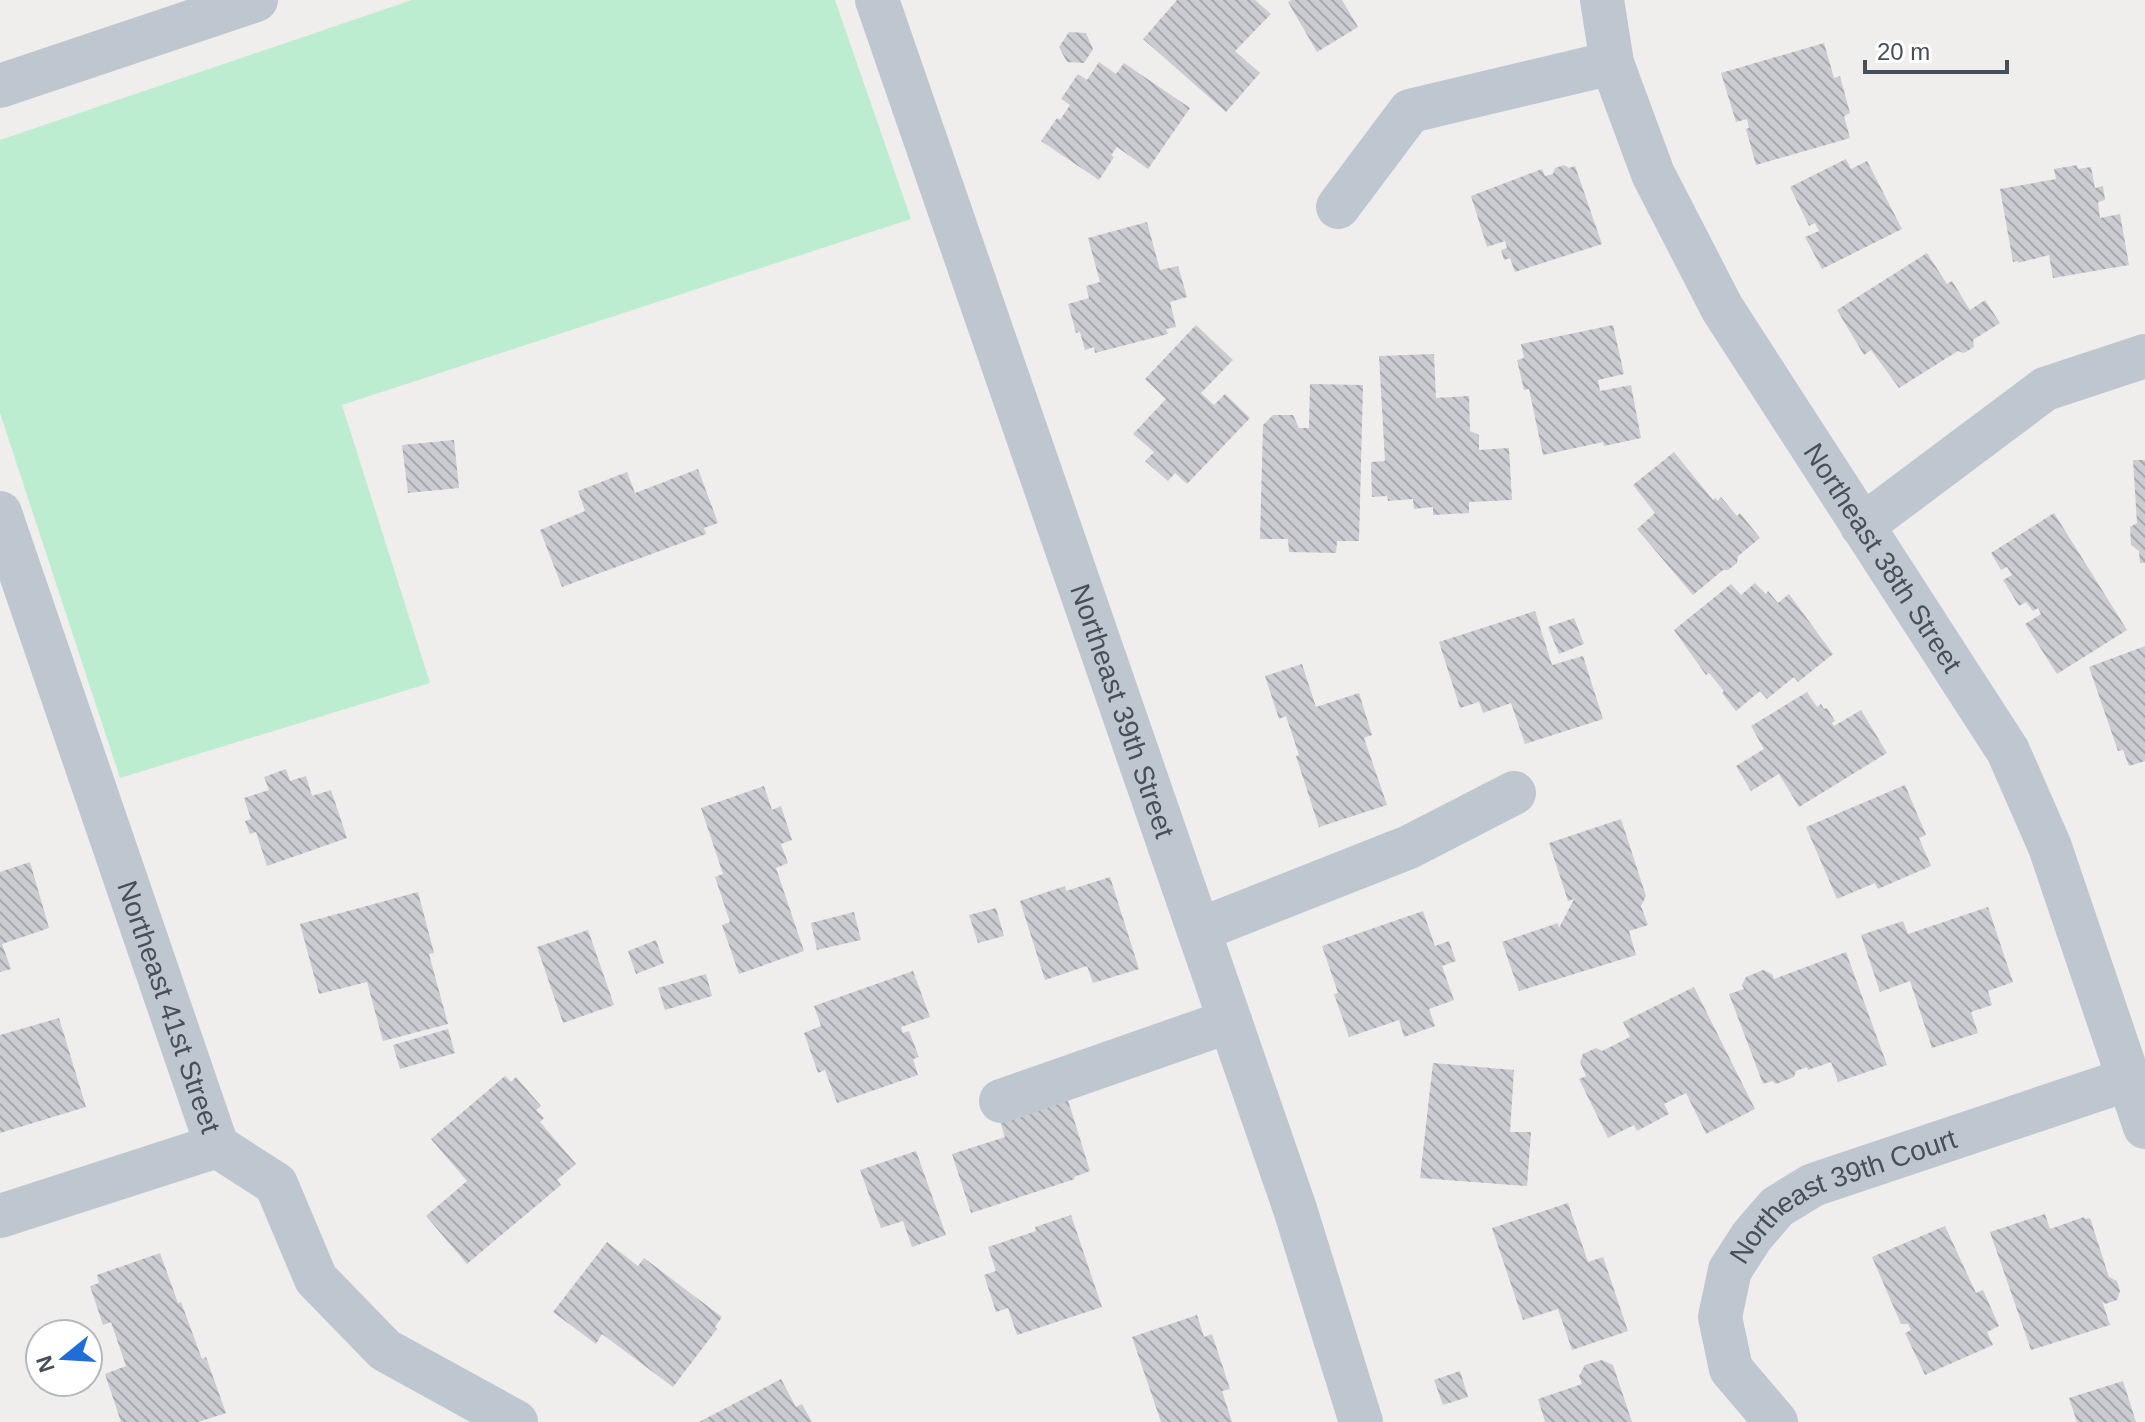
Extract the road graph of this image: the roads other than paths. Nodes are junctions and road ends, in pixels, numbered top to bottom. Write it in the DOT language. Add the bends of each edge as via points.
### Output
graph roads {
  1 [pos="256,0"];
  2 [pos="877,0"];
  3 [pos="1602,0"];
  4 [pos="1612,63"];
  5 [pos="0,86"];
  6 [pos="1338,207"];
  7 [pos="2145,356"];
  8 [pos="0,513"];
  9 [pos="1862,526"];
  10 [pos="1514,793"];
  11 [pos="1199,930"];
  12 [pos="1230,1021"];
  13 [pos="2129,1079"];
  14 [pos="1001,1101"];
  15 [pos="2145,1127"];
  16 [pos="217,1146"];
  17 [pos="0,1216"];
  18 [pos="516,1422"];
  19 [pos="1361,1422"];
  20 [pos="1776,1422"];
  1 -- 5 [label="street"];
  2 -- 11 [label="street, Northeast 39th Street"];
  3 -- 4 [label="street, Northeast 38th Street"];
  4 -- 6 [label="street" via="1410,111"];
  4 -- 9 [label="street, Northeast 38th Street" via="1653,174 1722,308"];
  7 -- 9 [label="street" via="2045,389"];
  8 -- 16 [label="street, Northeast 41st Street"];
  9 -- 13 [label="street, Northeast 38th Street" via="2008,751 2050,847"];
  10 -- 11 [label="street" via="1409,847"];
  11 -- 12 [label="street, Northeast 39th Street"];
  12 -- 14 [label="street"];
  12 -- 19 [label="street, Northeast 39th Street"];
  13 -- 15 [label="street, Northeast 38th Street"];
  13 -- 20 [label="street, Northeast 39th Court" via="1813,1185 1777,1207 1730,1270 1720,1317 1731,1369"];
  16 -- 17 [label="street"];
  16 -- 18 [label="street, Northeast 41st Street" via="276,1184 316,1279 385,1350"];
}
